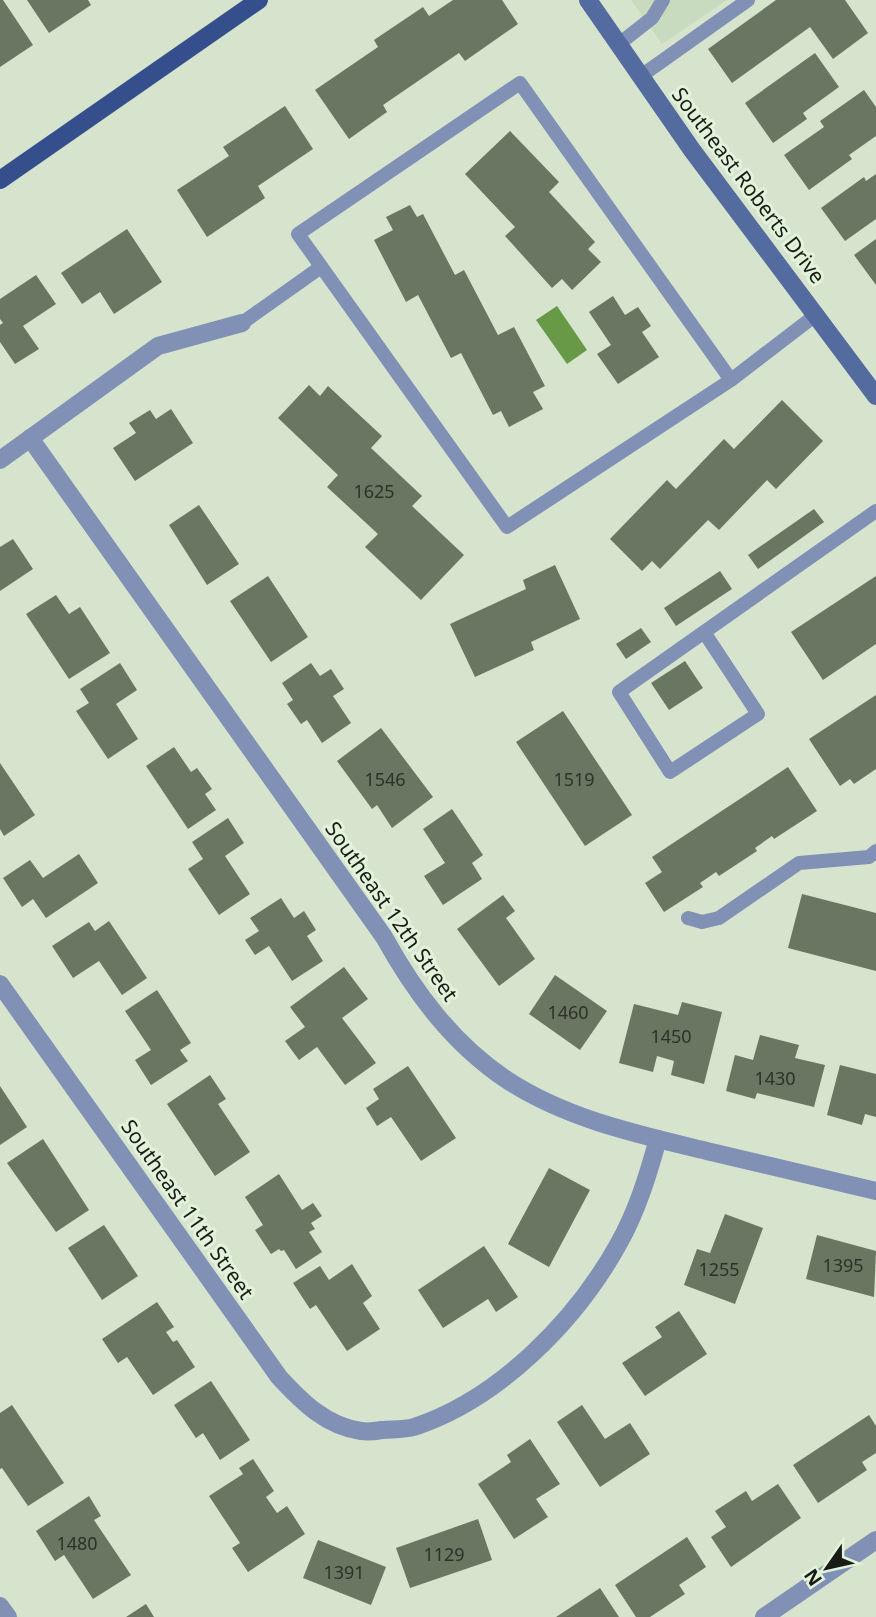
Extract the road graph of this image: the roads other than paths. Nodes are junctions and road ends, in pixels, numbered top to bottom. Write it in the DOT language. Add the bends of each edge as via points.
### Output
graph roads {
  1 [pos="259,0"];
  2 [pos="588,0"];
  3 [pos="663,0"];
  4 [pos="748,0"];
  5 [pos="619,44"];
  6 [pos="640,76"];
  7 [pos="0,180"];
  8 [pos="321,267"];
  9 [pos="817,314"];
  10 [pos="242,323"];
  11 [pos="732,380"];
  12 [pos="875,391"];
  13 [pos="30,438"];
  14 [pos="0,460"];
  15 [pos="876,510"];
  16 [pos="704,632"];
  17 [pos="876,851"];
  18 [pos="688,918"];
  19 [pos="0,984"];
  20 [pos="657,1139"];
  21 [pos="876,1191"];
  22 [pos="876,1540"];
  23 [pos="0,1606"];
  24 [pos="8,1617"];
  25 [pos="764,1617"];
  1 -- 7 [label="main road"];
  2 -- 5 [label="street, Southeast Roberts Drive"];
  3 -- 5 [label="lane" via="652,19"];
  4 -- 6 [label="lane"];
  5 -- 6 [label="street, Southeast Roberts Drive"];
  6 -- 9 [label="street, Southeast Roberts Drive"];
  8 -- 10 [label="lane"];
  8 -- 11 [label="lane" via="507,527"];
  8 -- 11 [label="lane" via="298,234 520,83"];
  9 -- 11 [label="lane"];
  9 -- 12 [label="street, Southeast Roberts Drive"];
  10 -- 13 [label="street" via="158,346"];
  13 -- 14 [label="street"];
  13 -- 20 [label="street, Southeast 12th Street" via="384,937 404,973 450,1031 506,1079 538,1098 570,1114"];
  15 -- 16 [label="lane"];
  16 -- 16 [label="lane" via="619,692 670,772 758,714"];
  17 -- 18 [label="lane" via="869,857 799,863 719,918 702,922"];
  19 -- 20 [label="street, Southeast 11th Street" via="279,1377 302,1403 330,1422 362,1432 411,1428 442,1415 530,1356 579,1303 620,1242 648,1175"];
  20 -- 21 [label="street, Southeast 12th Street"];
  22 -- 25 [label="street"];
  23 -- 24 [label="street"];
}
